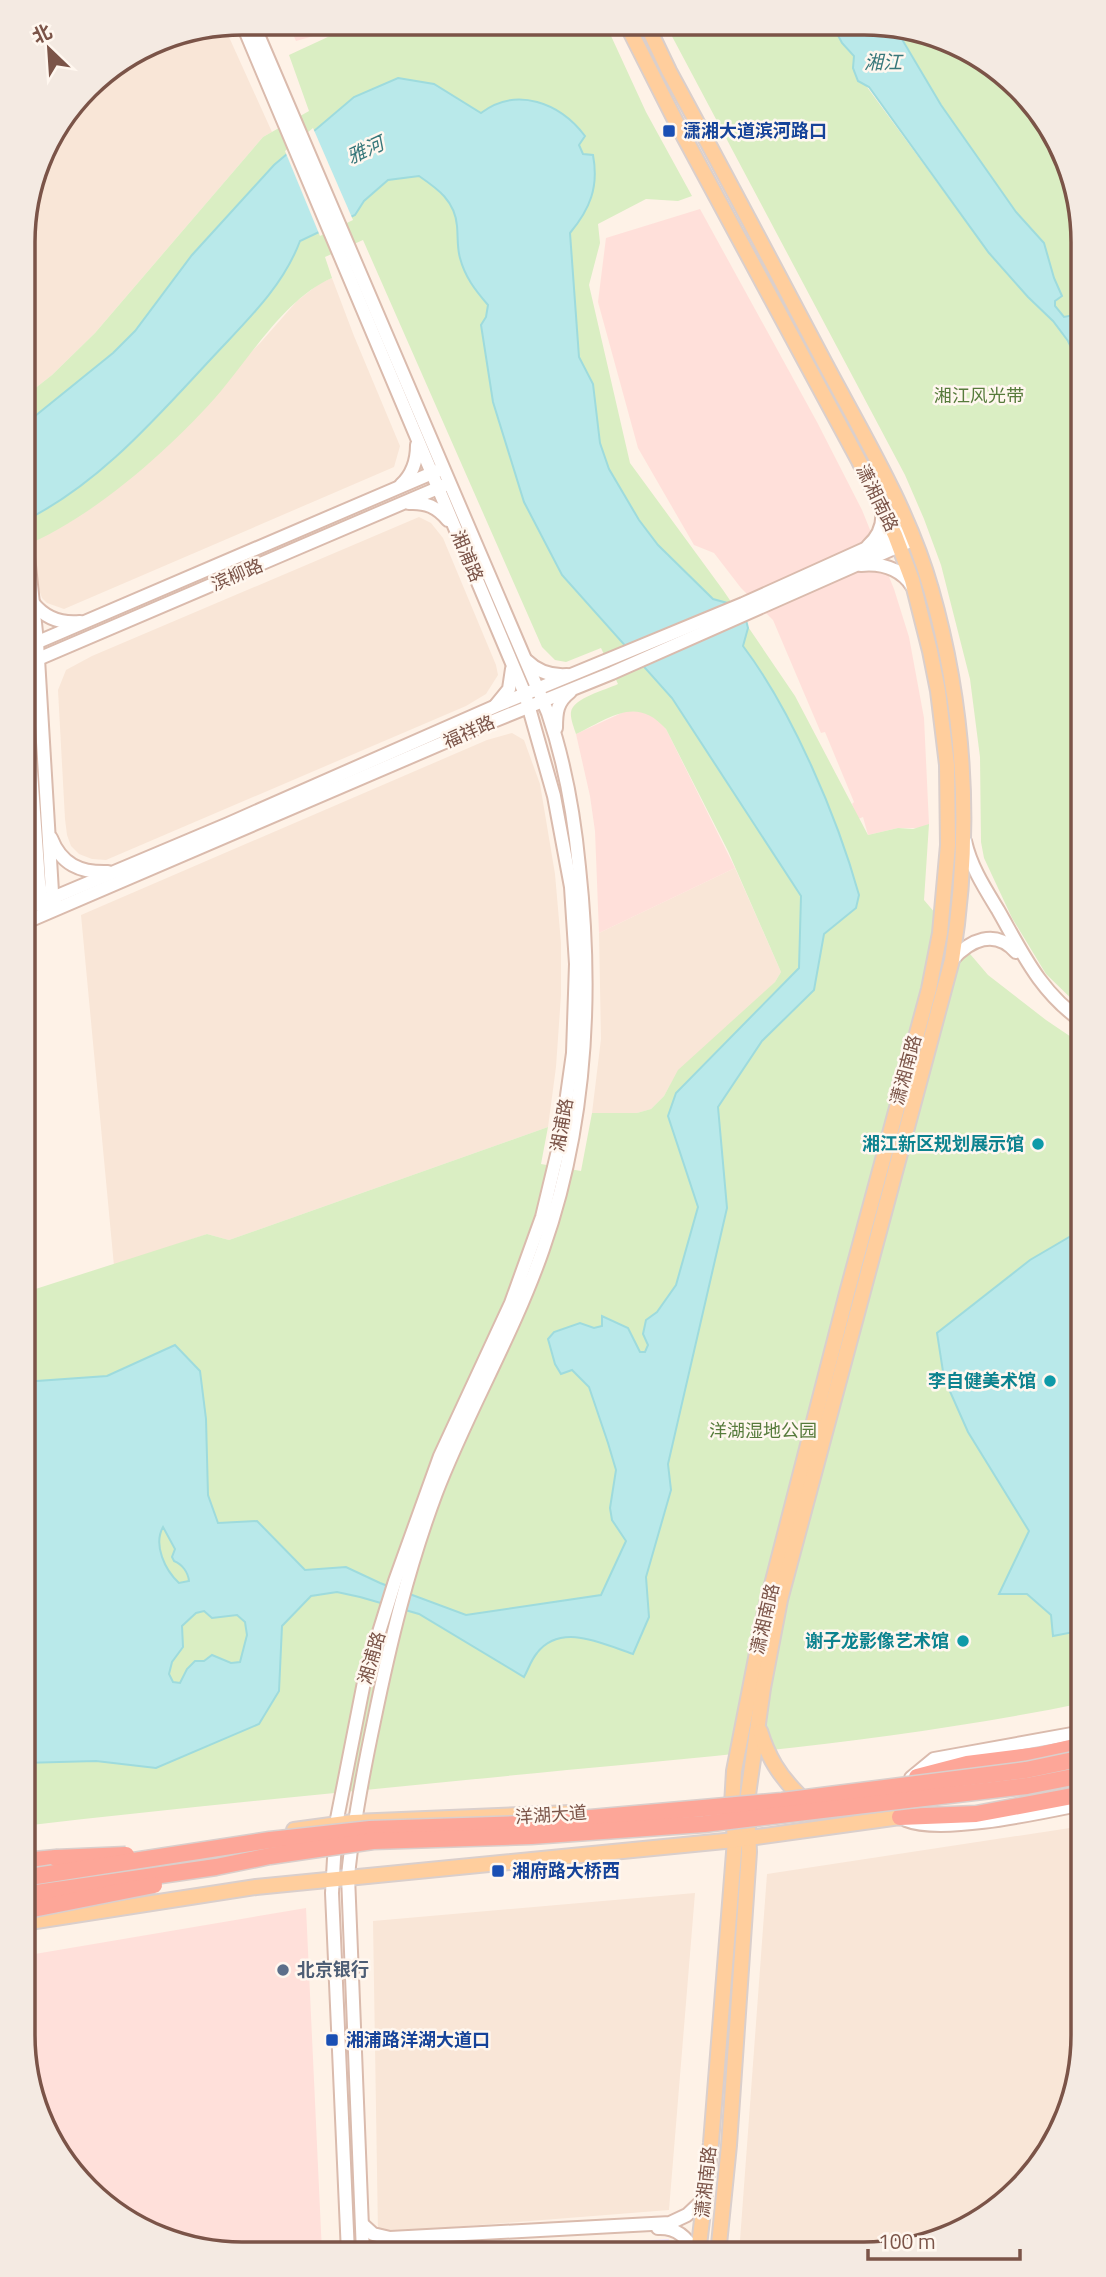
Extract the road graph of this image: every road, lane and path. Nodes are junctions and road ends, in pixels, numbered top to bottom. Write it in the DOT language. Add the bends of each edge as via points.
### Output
graph roads {
  1 [pos="248,35"];
  2 [pos="257,35"];
  3 [pos="632,35"];
  4 [pos="652,35"];
  5 [pos="287,115"];
  6 [pos="346,252"];
  7 [pos="414,435"];
  8 [pos="444,468"];
  9 [pos="431,474"];
  10 [pos="444,486"];
  11 [pos="396,489"];
  12 [pos="879,503"];
  13 [pos="402,504"];
  14 [pos="456,531"];
  15 [pos="911,534"];
  16 [pos="897,541"];
  17 [pos="860,551"];
  18 [pos="844,570"];
  19 [pos="916,593"];
  20 [pos="35,606"];
  21 [pos="747,608"];
  22 [pos="87,621"];
  23 [pos="35,622"];
  24 [pos="37,642"];
  25 [pos="77,643"];
  26 [pos="516,656"];
  27 [pos="38,660"];
  28 [pos="35,661"];
  29 [pos="608,668"];
  30 [pos="582,672"];
  31 [pos="582,685"];
  32 [pos="540,695"];
  33 [pos="527,701"];
  34 [pos="40,705"];
  35 [pos="494,714"];
  36 [pos="539,740"];
  37 [pos="558,742"];
  38 [pos="48,822"];
  39 [pos="35,831"];
  40 [pos="964,832"];
  41 [pos="37,856"];
  42 [pos="35,863"];
  43 [pos="115,872"];
  44 [pos="49,906"];
  45 [pos="35,908"];
  46 [pos="35,916"];
  47 [pos="952,960"];
  48 [pos="1071,1014"];
  49 [pos="1071,1016"];
  50 [pos="400,1583"];
  51 [pos="389,1620"];
  52 [pos="758,1726"];
  53 [pos="1071,1734"];
  54 [pos="1071,1748"];
  55 [pos="1071,1761"];
  56 [pos="1071,1777"];
  57 [pos="911,1778"];
  58 [pos="798,1794"];
  59 [pos="1071,1796"];
  60 [pos="739,1803"];
  61 [pos="1071,1806"];
  62 [pos="900,1817"];
  63 [pos="353,1822"];
  64 [pos="336,1824"];
  65 [pos="742,1838"];
  66 [pos="223,1847"];
  67 [pos="35,1860"];
  68 [pos="216,1867"];
  69 [pos="35,1868"];
  70 [pos="35,1876"];
  71 [pos="348,1876"];
  72 [pos="332,1878"];
  73 [pos="35,1893"];
  74 [pos="35,1909"];
  75 [pos="35,1921"];
  76 [pos="705,2199"];
  77 [pos="362,2224"];
  78 [pos="348,2242"];
  79 [pos="363,2242"];
  80 [pos="409,2242"];
  81 [pos="688,2242"];
  82 [pos="699,2242"];
  83 [pos="719,2242"];
  1 -- 5 [label="main road, 湘浦路"];
  2 -- 5 [label="main road, 湘浦路"];
  3 -- 12 [label="main road, 潇湘南路"];
  4 -- 15 [label="main road, 潇湘南路" via="880,466"];
  5 -- 6 [label="main road, 湘浦路"];
  6 -- 7 [label="main road, 湘浦路" via="367,323"];
  6 -- 8 [label="main road, 湘浦路"];
  7 -- 9 [label="main road, 湘浦路"];
  7 -- 11 [label="main road" via="415,463"];
  8 -- 9 [label="main road, 滨柳路"];
  8 -- 10 [label="main road, 湘浦路"];
  9 -- 10 [label="main road, 湘浦路"];
  9 -- 11 [label="main road, 滨柳路"];
  10 -- 13 [label="main road, 滨柳路"];
  10 -- 14 [label="main road, 湘浦路"];
  10 -- 26 [label="main road, 湘浦路"];
  11 -- 22 [label="main road, 滨柳路"];
  12 -- 16 [label="main road, 潇湘南路"];
  12 -- 17 [label="main road" via="883,514 880,532"];
  13 -- 14 [label="main road" via="431,506"];
  13 -- 25 [label="main road, 滨柳路"];
  14 -- 26 [label="main road, 湘浦路"];
  15 -- 16 [label="main road, 福祥路"];
  15 -- 40 [label="main road, 潇湘南路" via="931,587 955,693"];
  16 -- 17 [label="main road, 福祥路"];
  16 -- 18 [label="main road, 福祥路"];
  16 -- 19 [label="main road, 潇湘南路"];
  17 -- 21 [label="main road, 福祥路"];
  18 -- 19 [label="main road" via="871,564 892,568"];
  18 -- 21 [label="main road, 福祥路"];
  19 -- 60 [label="main road, 潇湘南路" via="938,691 947,765 948,845 940,933 765,1612 733,1772"];
  20 -- 22 [label="main road" via="51,619"];
  21 -- 29 [label="main road, 福祥路"];
  22 -- 24 [label="main road, 滨柳路"];
  23 -- 24 [label="main road"];
  24 -- 27 [label="main road"];
  25 -- 27 [label="main road, 滨柳路"];
  25 -- 34 [label="main road" via="44,673"];
  26 -- 30 [label="main road" via="549,674"];
  26 -- 32 [label="main road, 湘浦路"];
  26 -- 33 [label="main road, 湘浦路"];
  26 -- 35 [label="main road" via="509,689"];
  27 -- 28 [label="main road, 滨柳路"];
  27 -- 34 [label="main road"];
  29 -- 30 [label="main road, 福祥路"];
  29 -- 31 [label="main road, 福祥路"];
  30 -- 32 [label="main road, 福祥路"];
  31 -- 32 [label="main road, 福祥路"];
  31 -- 37 [label="main road" via="558,706"];
  32 -- 33 [label="main road, 福祥路"];
  32 -- 37 [label="main road, 湘浦路"];
  33 -- 35 [label="main road, 福祥路"];
  33 -- 36 [label="main road, 湘浦路"];
  34 -- 38 [label="main road"];
  35 -- 36 [label="main road" via="522,720"];
  35 -- 43 [label="main road, 福祥路"];
  35 -- 44 [label="main road, 福祥路"];
  36 -- 50 [label="main road, 湘浦路" via="562,834 575,927 573,1053 561,1138 542,1217 520,1280 440,1456"];
  37 -- 50 [label="main road, 湘浦路" via="575,825 586,929 584,1046 576,1118 563,1182 522,1306 456,1446"];
  38 -- 43 [label="main road" via="54,845 70,865 82,871"];
  38 -- 44 [label="main road"];
  39 -- 41 [label="main road"];
  40 -- 47 [label="main road, 潇湘南路"];
  40 -- 48 [label="main road" via="977,876 1020,952 1039,981"];
  41 -- 42 [label="main road"];
  41 -- 44 [label="main road"];
  43 -- 44 [label="main road, 福祥路"];
  44 -- 45 [label="main road, 福祥路"];
  44 -- 46 [label="main road, 福祥路"];
  47 -- 49 [label="main road" via="976,940 995,938 1006,943 1051,1001"];
  47 -- 52 [label="main road, 潇湘南路" via="780,1600"];
  50 -- 51 [label="main road, 湘浦路"];
  51 -- 63 [label="main road, 湘浦路"];
  51 -- 64 [label="main road, 湘浦路" via="365,1676"];
  52 -- 58 [label="main road" via="766,1753"];
  52 -- 60 [label="main road, 潇湘南路"];
  53 -- 57 [label="main road" via="934,1759"];
  54 -- 57 [label="highway"];
  55 -- 66 [label="highway, 洋湖大道, bridge" via="782,1801 523,1824 370,1829"];
  56 -- 68 [label="highway, 洋湖大道, bridge" via="704,1824 373,1842"];
  57 -- 58 [label="main road"];
  58 -- 60 [label="main road"];
  59 -- 62 [label="highway" via="976,1814"];
  60 -- 63 [label="main road"];
  60 -- 65 [label="main road, 潇湘南路"];
  61 -- 62 [label="main road" via="951,1825 912,1823"];
  62 -- 65 [label="main road"];
  63 -- 64 [label="main road"];
  63 -- 71 [label="main road, 湘浦路"];
  64 -- 69 [label="main road"];
  64 -- 72 [label="main road, 湘浦路"];
  65 -- 71 [label="main road"];
  65 -- 76 [label="main road, 潇湘南路"];
  65 -- 83 [label="main road, 潇湘南路" via="729,2145"];
  66 -- 67 [label="highway, bridge"];
  66 -- 70 [label="highway, 洋湖大道, bridge"];
  68 -- 73 [label="highway, 洋湖大道, bridge"];
  68 -- 74 [label="highway, bridge" via="181,1880"];
  71 -- 72 [label="main road"];
  71 -- 77 [label="main road, 湘浦路"];
  72 -- 75 [label="main road"];
  72 -- 78 [label="main road, 湘浦路"];
  76 -- 77 [label="main road" via="670,2223 390,2238 373,2234"];
  76 -- 82 [label="main road, 潇湘南路"];
  77 -- 79 [label="main road, 湘浦路"];
  80 -- 81 [label="main road" via="667,2228"];
}
